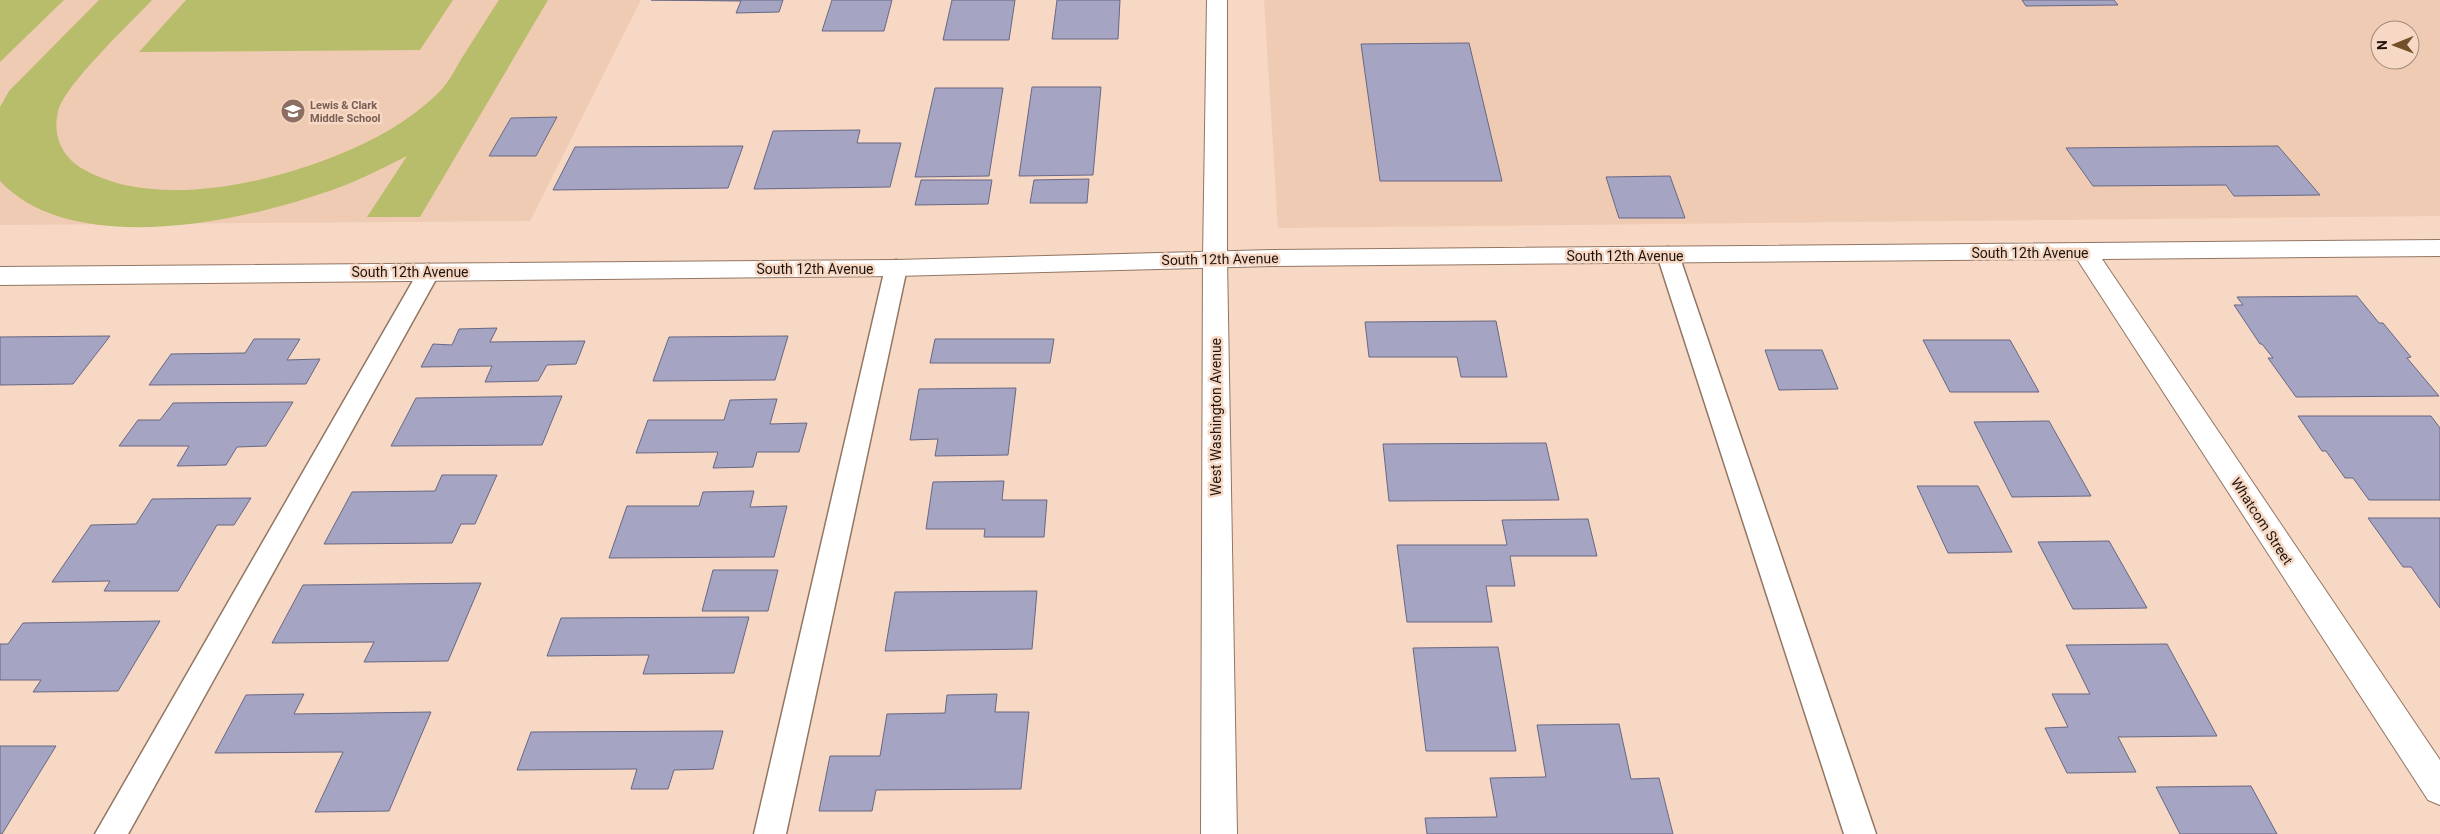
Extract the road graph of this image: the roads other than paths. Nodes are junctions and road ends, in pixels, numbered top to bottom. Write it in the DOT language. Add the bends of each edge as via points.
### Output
graph roads {
  1 [pos="1217,0"];
  2 [pos="2440,248"];
  3 [pos="2085,252"];
  4 [pos="1668,255"];
  5 [pos="1215,259"];
  6 [pos="896,268"];
  7 [pos="429,272"];
  8 [pos="0,276"];
  9 [pos="2440,789"];
  10 [pos="111,834"];
  11 [pos="770,834"];
  12 [pos="1219,834"];
  13 [pos="1860,834"];
  1 -- 5 [label="street, West Washington Avenue"];
  2 -- 3 [label="street, South 12th Avenue"];
  3 -- 4 [label="street, South 12th Avenue"];
  3 -- 9 [label="street, Whatcom Street"];
  4 -- 5 [label="street, South 12th Avenue"];
  4 -- 13 [label="lane"];
  5 -- 6 [label="street, South 12th Avenue"];
  5 -- 12 [label="street, West Washington Avenue"];
  6 -- 7 [label="street, South 12th Avenue"];
  6 -- 11 [label="lane"];
  7 -- 8 [label="street, South 12th Avenue"];
  7 -- 10 [label="lane"];
}
